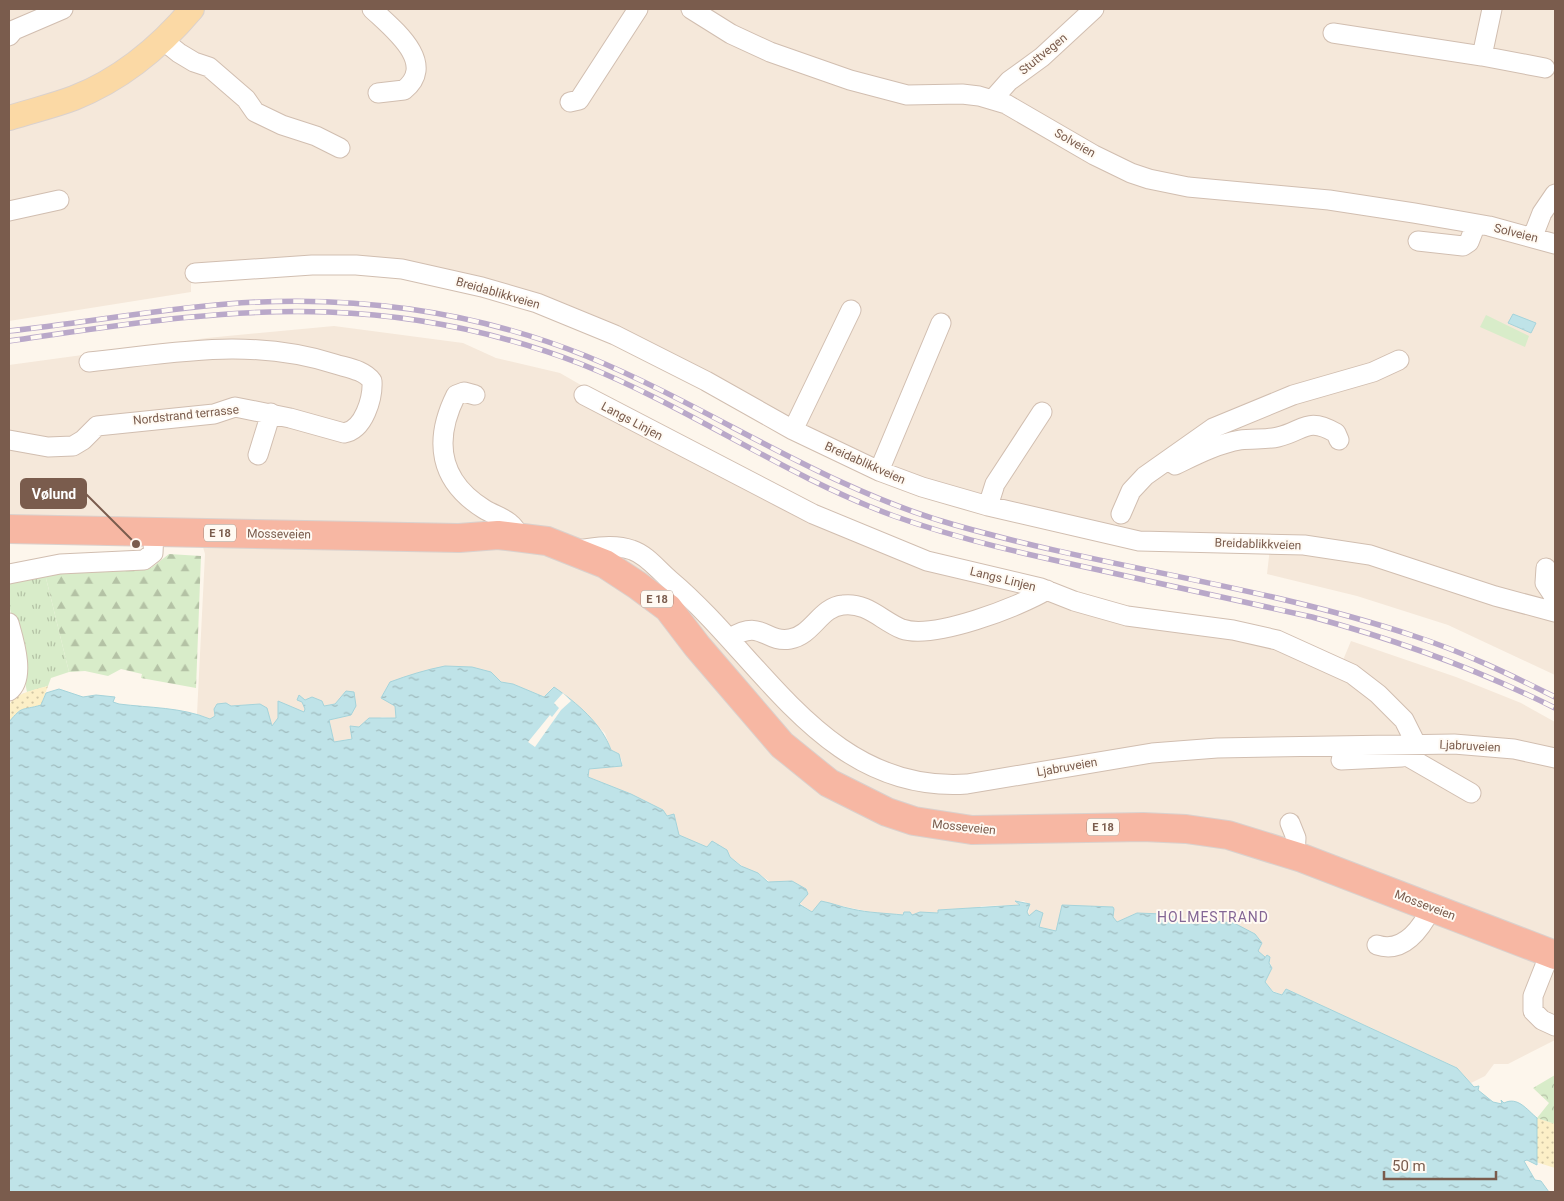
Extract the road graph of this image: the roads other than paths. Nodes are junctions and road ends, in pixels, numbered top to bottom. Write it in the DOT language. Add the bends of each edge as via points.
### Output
graph roads {
  1 [pos="63,9"];
  2 [pos="192,9"];
  3 [pos="372,9"];
  4 [pos="638,9"];
  5 [pos="691,9"];
  6 [pos="1094,9"];
  7 [pos="1492,9"];
  8 [pos="1333,32"];
  9 [pos="9,36"];
  10 [pos="164,40"];
  11 [pos="1482,56"];
  12 [pos="1545,68"];
  13 [pos="378,93"];
  14 [pos="993,99"];
  15 [pos="570,102"];
  16 [pos="9,118"];
  17 [pos="340,148"];
  18 [pos="1555,194"];
  19 [pos="59,200"];
  20 [pos="9,211"];
  21 [pos="1476,224"];
  22 [pos="1532,236"];
  23 [pos="1418,241"];
  24 [pos="1555,244"];
  25 [pos="195,273"];
  26 [pos="852,310"];
  27 [pos="941,323"];
  28 [pos="1399,360"];
  29 [pos="89,362"];
  30 [pos="475,395"];
  31 [pos="584,395"];
  32 [pos="1042,412"];
  33 [pos="271,413"];
  34 [pos="793,430"];
  35 [pos="9,440"];
  36 [pos="1338,440"];
  37 [pos="258,455"];
  38 [pos="879,471"];
  39 [pos="988,506"];
  40 [pos="1121,514"];
  41 [pos="9,529"];
  42 [pos="154,532"];
  43 [pos="519,536"];
  44 [pos="459,538"];
  45 [pos="1123,538"];
  46 [pos="574,550"];
  47 [pos="1546,568"];
  48 [pos="597,570"];
  49 [pos="659,570"];
  50 [pos="9,574"];
  51 [pos="1047,590"];
  52 [pos="1555,598"];
  53 [pos="1555,612"];
  54 [pos="9,623"];
  55 [pos="730,638"];
  56 [pos="9,691"];
  57 [pos="1409,747"];
  58 [pos="1341,760"];
  59 [pos="1552,761"];
  60 [pos="1471,793"];
  61 [pos="1290,823"];
  62 [pos="1295,855"];
  63 [pos="1432,907"];
  64 [pos="1378,945"];
  65 [pos="1553,954"];
  66 [pos="1555,1026"];
  1 -- 9 [label="street" via="14,30"];
  2 -- 10 [label="main road"];
  3 -- 13 [label="street" via="406,42 416,66 414,79 404,90"];
  4 -- 15 [label="street" via="579,100"];
  5 -- 14 [label="street, Solveien" via="731,34 770,52 850,80 907,95 962,94"];
  6 -- 14 [label="street, Stuttvegen" via="1042,57 1009,81"];
  7 -- 11 [label="street"];
  8 -- 11 [label="street"];
  10 -- 16 [label="main road" via="117,76 76,97"];
  10 -- 17 [label="street" via="179,53 209,67 246,99 255,112"];
  11 -- 12 [label="street"];
  14 -- 21 [label="street, Solveien" via="1011,106 1094,155 1148,179 1188,187 1329,200"];
  18 -- 22 [label="street"];
  19 -- 20 [label="street"];
  21 -- 22 [label="street, Solveien"];
  21 -- 23 [label="street, Solveien" via="1469,242 1463,246"];
  22 -- 24 [label="street, Solveien"];
  25 -- 34 [label="street, Breidablikkveien" via="312,265 378,266 482,287 537,303 637,345"];
  26 -- 34 [label="street"];
  27 -- 38 [label="street"];
  28 -- 40 [label="street" via="1373,372 1293,395 1213,428 1145,476 1131,491"];
  29 -- 33 [label="street, Nordstrand terrasse" via="246,348 308,356 363,372 372,382 363,417 350,432 334,431"];
  30 -- 43 [label="street" via="464,392 456,395 450,406 444,435 444,464 471,500 507,519"];
  31 -- 51 [label="street, Langs Linjen" via="813,514 926,561"];
  32 -- 39 [label="street" via="995,484"];
  33 -- 35 [label="street, Nordstrand terrasse" via="235,408 214,414 97,426 73,446 48,447"];
  33 -- 37 [label="street"];
  34 -- 38 [label="street, Breidablikkveien"];
  36 -- 40 [label="street" via="1336,433 1312,424 1278,437 1224,444 1169,468 1133,495"];
  38 -- 39 [label="street, Breidablikkveien"];
  39 -- 45 [label="street, Breidablikkveien"];
  40 -- 45 [label="street"];
  41 -- 42 [label="highway, Mosseveien / E 18" via="68,522"];
  42 -- 44 [label="highway, Mosseveien / E 18"];
  42 -- 50 [label="street" via="152,553 144,560 60,564"];
  43 -- 44 [label="highway, Mosseveien / E 18"];
  43 -- 46 [label="highway, Mosseveien / E 18"];
  44 -- 48 [label="highway, Mosseveien / E 18" via="480,546"];
  45 -- 53 [label="street, Breidablikkveien" via="1332,548 1370,555"];
  46 -- 48 [label="highway, Mosseveien / E 18"];
  46 -- 49 [label="street, Ljabruveien" via="606,546 627,548 641,554"];
  47 -- 52 [label="street" via="1545,584"];
  48 -- 49 [label="street, Ljabruveien" via="625,562"];
  48 -- 62 [label="highway, Mosseveien / E 18" via="697,646 767,728 803,762 841,790 899,816 942,827 972,830 1110,826 1186,829 1228,835"];
  49 -- 55 [label="street, Ljabruveien"];
  51 -- 55 [label="street" via="991,615 933,631 916,632 901,628 871,611 847,604 827,610 793,638 745,629"];
  51 -- 57 [label="street, Langs Linjen" via="1127,616 1233,630 1277,640 1352,674 1378,694 1404,720"];
  54 -- 56 [label="street" via="18,675"];
  55 -- 57 [label="street, Ljabruveien" via="795,712 828,739 878,768 930,785 967,784 1172,751"];
  57 -- 58 [label="street" via="1391,758"];
  57 -- 59 [label="street, Ljabruveien" via="1497,747"];
  57 -- 60 [label="street"];
  61 -- 62 [label="street" via="1296,838"];
  62 -- 63 [label="highway, Mosseveien / E 18"];
  63 -- 64 [label="street" via="1414,937 1390,946"];
  63 -- 65 [label="highway, Mosseveien / E 18"];
  65 -- 66 [label="street" via="1534,991 1533,1011"];
}
